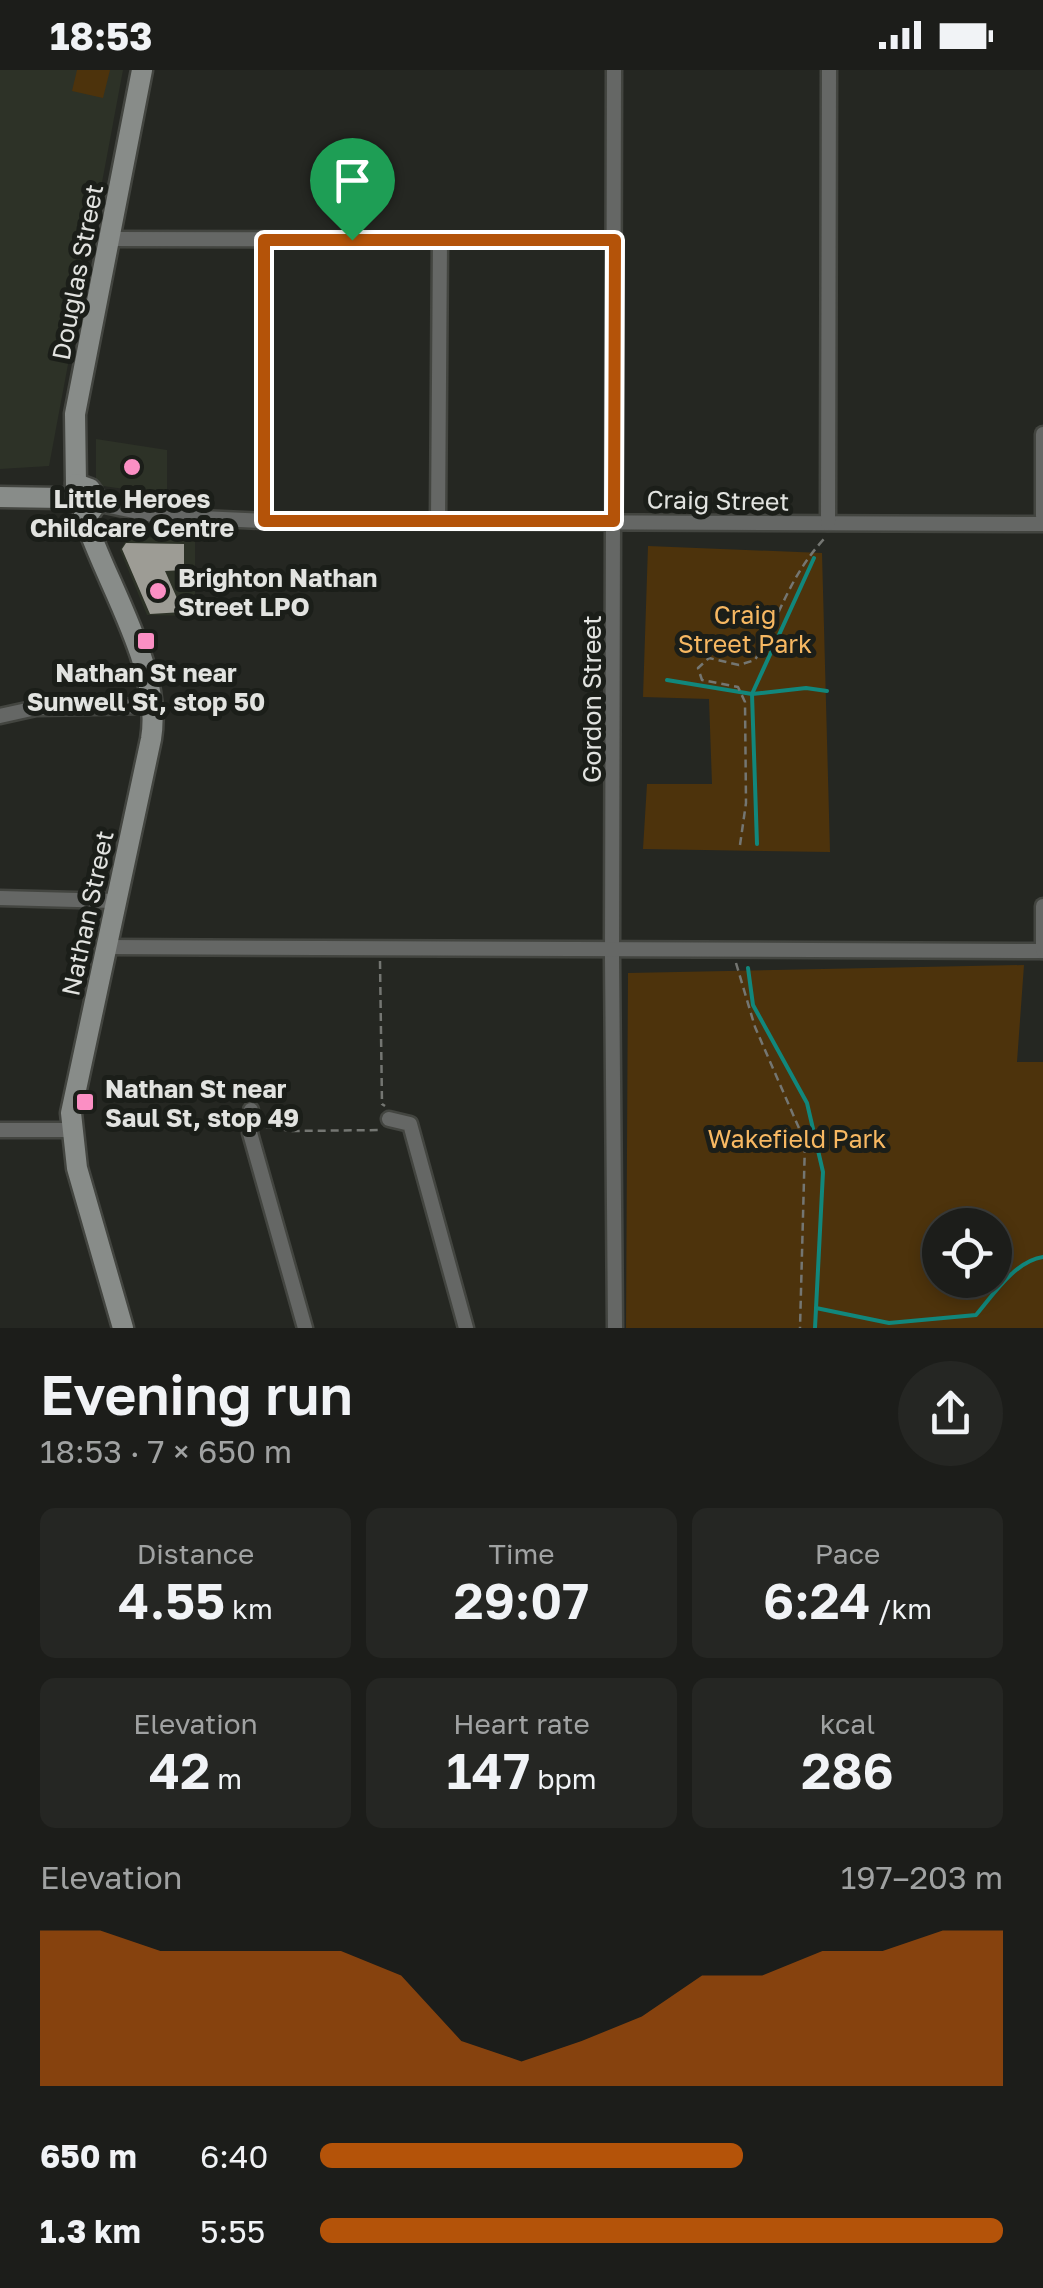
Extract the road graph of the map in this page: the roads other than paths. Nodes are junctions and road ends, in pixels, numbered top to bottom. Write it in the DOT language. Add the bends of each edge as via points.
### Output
graph roads {
  1 [pos="142,70"];
  2 [pos="614,70"];
  3 [pos="829,70"];
  4 [pos="108,239"];
  5 [pos="264,240"];
  6 [pos="440,240"];
  7 [pos="615,240"];
  8 [pos="1043,434"];
  9 [pos="69,491"];
  10 [pos="0,497"];
  11 [pos="90,509"];
  12 [pos="1043,516"];
  13 [pos="264,521"];
  14 [pos="438,521"];
  15 [pos="614,521"];
  16 [pos="1043,524"];
  17 [pos="827,530"];
  18 [pos="154,706"];
  19 [pos="0,716"];
  20 [pos="0,898"];
  21 [pos="116,901"];
  22 [pos="1043,906"];
  23 [pos="106,947"];
  24 [pos="612,949"];
  25 [pos="1043,951"];
  26 [pos="251,1117"];
  27 [pos="389,1119"];
  28 [pos="0,1130"];
  29 [pos="71,1130"];
  30 [pos="122,1328"];
  31 [pos="305,1328"];
  32 [pos="466,1328"];
  33 [pos="615,1328"];
  1 -- 4 [label="street, Douglas Street"];
  2 -- 7 [label="street, Gordon Street"];
  3 -- 17 [label="street"];
  4 -- 5 [label="street"];
  4 -- 9 [label="street, Douglas Street"];
  5 -- 6 [label="street"];
  5 -- 13 [label="street"];
  6 -- 7 [label="street"];
  6 -- 14 [label="street"];
  7 -- 15 [label="street, Gordon Street"];
  8 -- 12 [label="street"];
  9 -- 10 [label="street"];
  9 -- 11 [label="street" via="90,489"];
  11 -- 13 [label="street, Craig Street"];
  11 -- 18 [label="street, Nathan Street"];
  13 -- 14 [label="street, Craig Street"];
  14 -- 15 [label="street, Craig Street"];
  15 -- 17 [label="street, Craig Street"];
  15 -- 24 [label="street, Gordon Street"];
  16 -- 17 [label="street, Craig Street"];
  18 -- 19 [label="street" via="36,708"];
  18 -- 21 [label="street, Nathan Street"];
  20 -- 21 [label="street"];
  21 -- 23 [label="street, Nathan Street"];
  22 -- 25 [label="street"];
  23 -- 24 [label="street"];
  23 -- 29 [label="street, Nathan Street"];
  24 -- 25 [label="street"];
  24 -- 33 [label="street, Gordon Street"];
  26 -- 31 [label="street"];
  27 -- 32 [label="street" via="410,1124"];
  28 -- 29 [label="street"];
  29 -- 30 [label="street, Nathan Street"];
}
